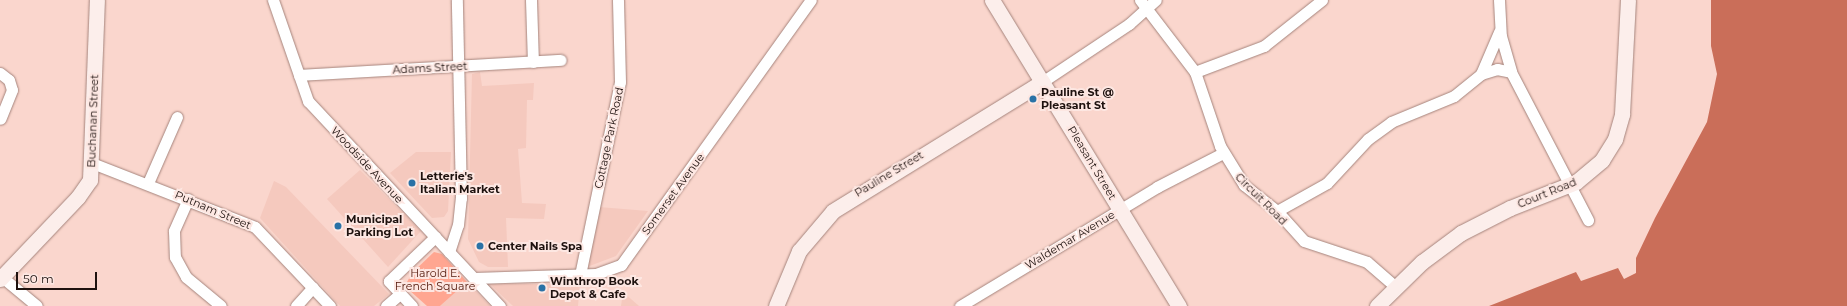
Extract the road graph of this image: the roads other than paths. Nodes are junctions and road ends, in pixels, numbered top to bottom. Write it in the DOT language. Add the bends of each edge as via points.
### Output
graph roads {
  1 [pos="97,0"];
  2 [pos="273,0"];
  3 [pos="457,0"];
  4 [pos="531,0"];
  5 [pos="618,0"];
  6 [pos="992,0"];
  7 [pos="1140,0"];
  8 [pos="1156,0"];
  9 [pos="1322,0"];
  10 [pos="1499,0"];
  11 [pos="1628,0"];
  12 [pos="811,1"];
  13 [pos="1147,9"];
  14 [pos="1500,30"];
  15 [pos="561,60"];
  16 [pos="533,62"];
  17 [pos="461,66"];
  18 [pos="1195,72"];
  19 [pos="1511,72"];
  20 [pos="0,73"];
  21 [pos="1481,74"];
  22 [pos="299,75"];
  23 [pos="1042,82"];
  24 [pos="3,104"];
  25 [pos="177,117"];
  26 [pos="0,119"];
  27 [pos="1223,153"];
  28 [pos="92,163"];
  29 [pos="148,183"];
  30 [pos="1570,185"];
  31 [pos="188,199"];
  32 [pos="1120,210"];
  33 [pos="1277,211"];
  34 [pos="1588,220"];
  35 [pos="434,237"];
  36 [pos="449,252"];
  37 [pos="580,275"];
  38 [pos="1,278"];
  39 [pos="474,278"];
  40 [pos="313,287"];
  41 [pos="1396,287"];
  42 [pos="400,294"];
  43 [pos="37,306"];
  44 [pos="221,306"];
  45 [pos="296,306"];
  46 [pos="330,306"];
  47 [pos="386,306"];
  48 [pos="412,306"];
  49 [pos="500,306"];
  50 [pos="776,306"];
  51 [pos="960,306"];
  52 [pos="1179,306"];
  53 [pos="1377,306"];
  1 -- 28 [label="street, Buchanan Street"];
  2 -- 22 [label="street, Woodside Avenue"];
  3 -- 17 [label="street"];
  4 -- 16 [label="street"];
  5 -- 37 [label="street, Cottage Park Road" via="620,82"];
  6 -- 23 [label="street, Pleasant Street"];
  7 -- 13 [label="street, Circuit Road"];
  8 -- 13 [label="street"];
  9 -- 18 [label="street" via="1264,46"];
  10 -- 14 [label="street"];
  11 -- 30 [label="street, Court Road" via="1627,56 1619,130 1598,165"];
  12 -- 37 [label="street, Somerset Avenue" via="625,261 607,272"];
  13 -- 18 [label="street, Circuit Road"];
  13 -- 23 [label="street"];
  14 -- 19 [label="street"];
  14 -- 21 [label="street"];
  15 -- 16 [label="street, Adams Street"];
  16 -- 17 [label="street, Adams Street"];
  17 -- 22 [label="street, Adams Street"];
  17 -- 36 [label="street" via="460,198 458,225"];
  18 -- 27 [label="street, Circuit Road"];
  19 -- 21 [label="street" via="1497,69"];
  19 -- 30 [label="street"];
  20 -- 24 [label="street" via="12,87"];
  21 -- 33 [label="street" via="1454,96 1385,126 1327,183"];
  22 -- 35 [label="street, Woodside Avenue" via="308,101"];
  23 -- 32 [label="street, Pleasant Street"];
  23 -- 50 [label="street, Pauline Street" via="832,211 799,250"];
  24 -- 26 [label="street"];
  25 -- 29 [label="street"];
  27 -- 32 [label="street, Waldemar Avenue"];
  27 -- 33 [label="street, Circuit Road" via="1244,185"];
  28 -- 29 [label="street, Putnam Street"];
  28 -- 38 [label="street, Buchanan Street" via="90,180 81,194"];
  29 -- 31 [label="street, Putnam Street"];
  30 -- 34 [label="street"];
  30 -- 41 [label="street, Court Road" via="1468,229 1429,257"];
  31 -- 40 [label="street, Putnam Street" via="255,227"];
  31 -- 44 [label="street" via="174,231 175,257 186,277"];
  32 -- 51 [label="street, Waldemar Avenue"];
  32 -- 52 [label="street, Pleasant Street"];
  33 -- 41 [label="street, Circuit Road" via="1308,243 1367,262"];
  35 -- 36 [label="street, Woodside Avenue"];
  35 -- 42 [label="street" via="389,281"];
  36 -- 39 [label="street, Woodside Avenue"];
  37 -- 39 [label="street, Somerset Avenue"];
  38 -- 43 [label="street"];
  39 -- 49 [label="street, Woodside Avenue"];
  40 -- 45 [label="street"];
  40 -- 46 [label="street, Putnam Street"];
  41 -- 53 [label="street, Court Road"];
  42 -- 47 [label="street"];
  42 -- 48 [label="street"];
}
